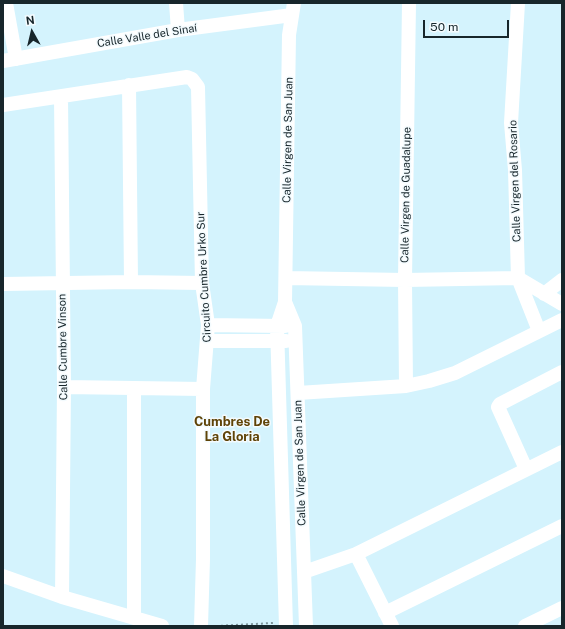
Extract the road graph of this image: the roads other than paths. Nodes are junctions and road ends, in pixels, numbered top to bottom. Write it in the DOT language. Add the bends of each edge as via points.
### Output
graph roads {
  1 [pos="6,3"];
  2 [pos="176,3"];
  3 [pos="409,3"];
  4 [pos="518,3"];
  5 [pos="293,9"];
  6 [pos="178,30"];
  7 [pos="10,60"];
  8 [pos="129,85"];
  9 [pos="61,97"];
  10 [pos="3,105"];
  11 [pos="286,278"];
  12 [pos="518,278"];
  13 [pos="405,280"];
  14 [pos="562,280"];
  15 [pos="131,282"];
  16 [pos="63,283"];
  17 [pos="202,283"];
  18 [pos="3,284"];
  19 [pos="544,294"];
  20 [pos="285,302"];
  21 [pos="562,304"];
  22 [pos="562,320"];
  23 [pos="208,325"];
  24 [pos="277,326"];
  25 [pos="295,326"];
  26 [pos="539,331"];
  27 [pos="277,341"];
  28 [pos="296,341"];
  29 [pos="208,342"];
  30 [pos="562,372"];
  31 [pos="406,386"];
  32 [pos="64,387"];
  33 [pos="134,389"];
  34 [pos="203,389"];
  35 [pos="298,393"];
  36 [pos="562,452"];
  37 [pos="526,469"];
  38 [pos="562,526"];
  39 [pos="356,554"];
  40 [pos="304,572"];
  41 [pos="3,576"];
  42 [pos="62,597"];
  43 [pos="562,608"];
  44 [pos="385,613"];
  45 [pos="134,618"];
  46 [pos="285,624"];
  47 [pos="162,626"];
  48 [pos="201,626"];
  49 [pos="306,626"];
  50 [pos="392,626"];
  51 [pos="525,626"];
  1 -- 7 [label="street"];
  2 -- 6 [label="street"];
  3 -- 13 [label="street, Calle Virgen de Guadalupe"];
  4 -- 12 [label="street, Calle Virgen del Rosario" via="511,123"];
  5 -- 6 [label="street, Calle Valle del Sinaí"];
  5 -- 11 [label="street, Calle Virgen de San Juan" via="289,36"];
  6 -- 7 [label="street, Calle Valle del Sinaí"];
  8 -- 9 [label="street"];
  8 -- 15 [label="street"];
  8 -- 17 [label="street, Circuito Cumbre Urko Sur" via="187,77 198,87"];
  9 -- 10 [label="street"];
  9 -- 16 [label="street, Calle Cumbre Vinson"];
  11 -- 13 [label="street"];
  11 -- 20 [label="street, Calle Virgen de San Juan"];
  12 -- 13 [label="street"];
  12 -- 19 [label="street"];
  12 -- 26 [label="street, Calle Virgen del Rosario"];
  13 -- 31 [label="street, Calle Virgen de Guadalupe"];
  14 -- 19 [label="street"];
  15 -- 16 [label="street"];
  15 -- 17 [label="street"];
  16 -- 18 [label="street"];
  16 -- 32 [label="street, Calle Cumbre Vinson"];
  17 -- 23 [label="street, Circuito Cumbre Urko Sur"];
  19 -- 21 [label="street"];
  20 -- 24 [label="street, Calle Virgen de San Juan"];
  20 -- 25 [label="street, Calle Virgen de San Juan"];
  22 -- 26 [label="street"];
  23 -- 24 [label="street"];
  23 -- 29 [label="street, Circuito Cumbre Urko Sur"];
  24 -- 25 [label="street"];
  24 -- 27 [label="street, Calle Virgen de San Juan"];
  25 -- 28 [label="street, Calle Virgen de San Juan"];
  26 -- 31 [label="street" via="455,373"];
  27 -- 28 [label="street"];
  27 -- 29 [label="street"];
  27 -- 46 [label="street, Calle Virgen de San Juan"];
  28 -- 35 [label="street, Calle Virgen de San Juan"];
  29 -- 34 [label="street, Circuito Cumbre Urko Sur"];
  30 -- 37 [label="street" via="498,407"];
  31 -- 35 [label="street"];
  32 -- 33 [label="street"];
  32 -- 42 [label="street, Calle Cumbre Vinson"];
  33 -- 34 [label="street"];
  33 -- 45 [label="street"];
  34 -- 48 [label="street, Circuito Cumbre Urko Sur"];
  35 -- 40 [label="street, Calle Virgen de San Juan"];
  36 -- 37 [label="street"];
  37 -- 39 [label="street"];
  38 -- 44 [label="street"];
  39 -- 40 [label="street"];
  39 -- 44 [label="street"];
  40 -- 49 [label="street, Calle Virgen de San Juan"];
  41 -- 42 [label="street"];
  42 -- 45 [label="street"];
  43 -- 51 [label="street"];
  44 -- 50 [label="street"];
  45 -- 47 [label="street"];
}
